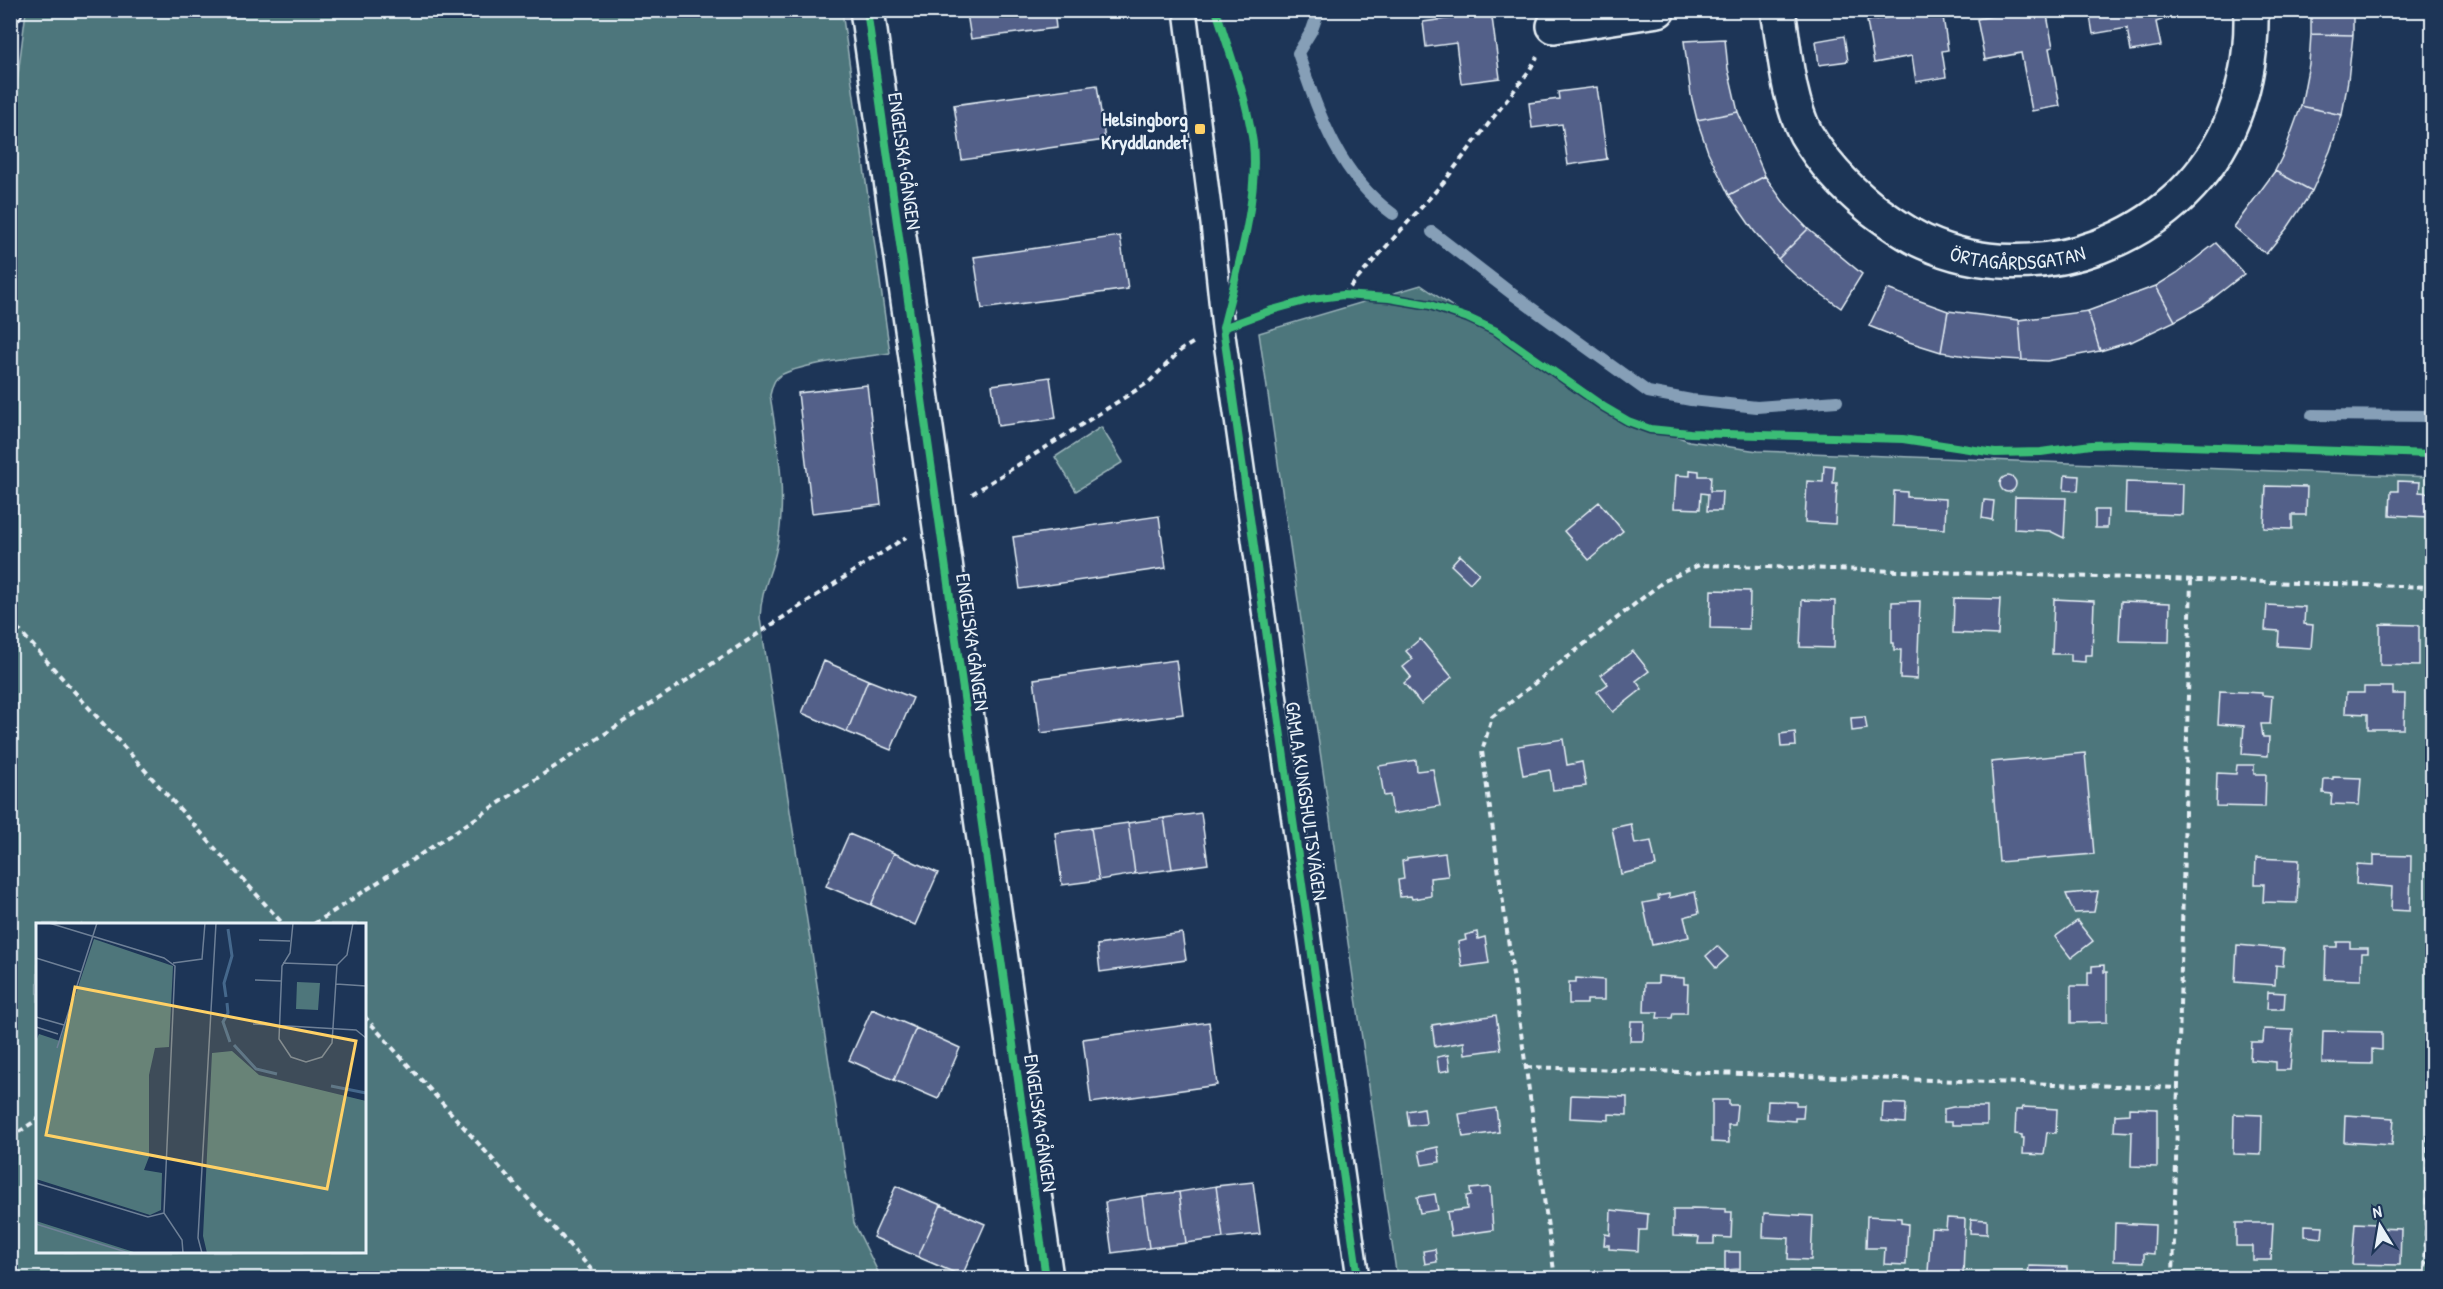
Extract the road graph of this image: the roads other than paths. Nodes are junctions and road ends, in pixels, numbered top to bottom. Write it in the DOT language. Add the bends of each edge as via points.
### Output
graph roads {
  1 [pos="867,10"];
  2 [pos="1185,10"];
  3 [pos="1658,10"];
  4 [pos="1778,10"];
  5 [pos="2251,10"];
  6 [pos="1554,26"];
  7 [pos="1046,1278"];
  8 [pos="1358,1278"];
  1 -- 7 [label="street, ENGELSKA GÅNGEN"];
  2 -- 8 [label="lane, GAMLA KUNGSHULTSVÄGEN" via="1223,328"];
  3 -- 6 [label="street"];
  4 -- 5 [label="street, ÖRTAGÅRDSGATAN" via="1792,90 1805,131 1828,167 1884,218 1924,242 1966,255 2006,261 2035,261 2099,248 2169,207 2193,183 2224,138 2239,101 2251,36"];
}
